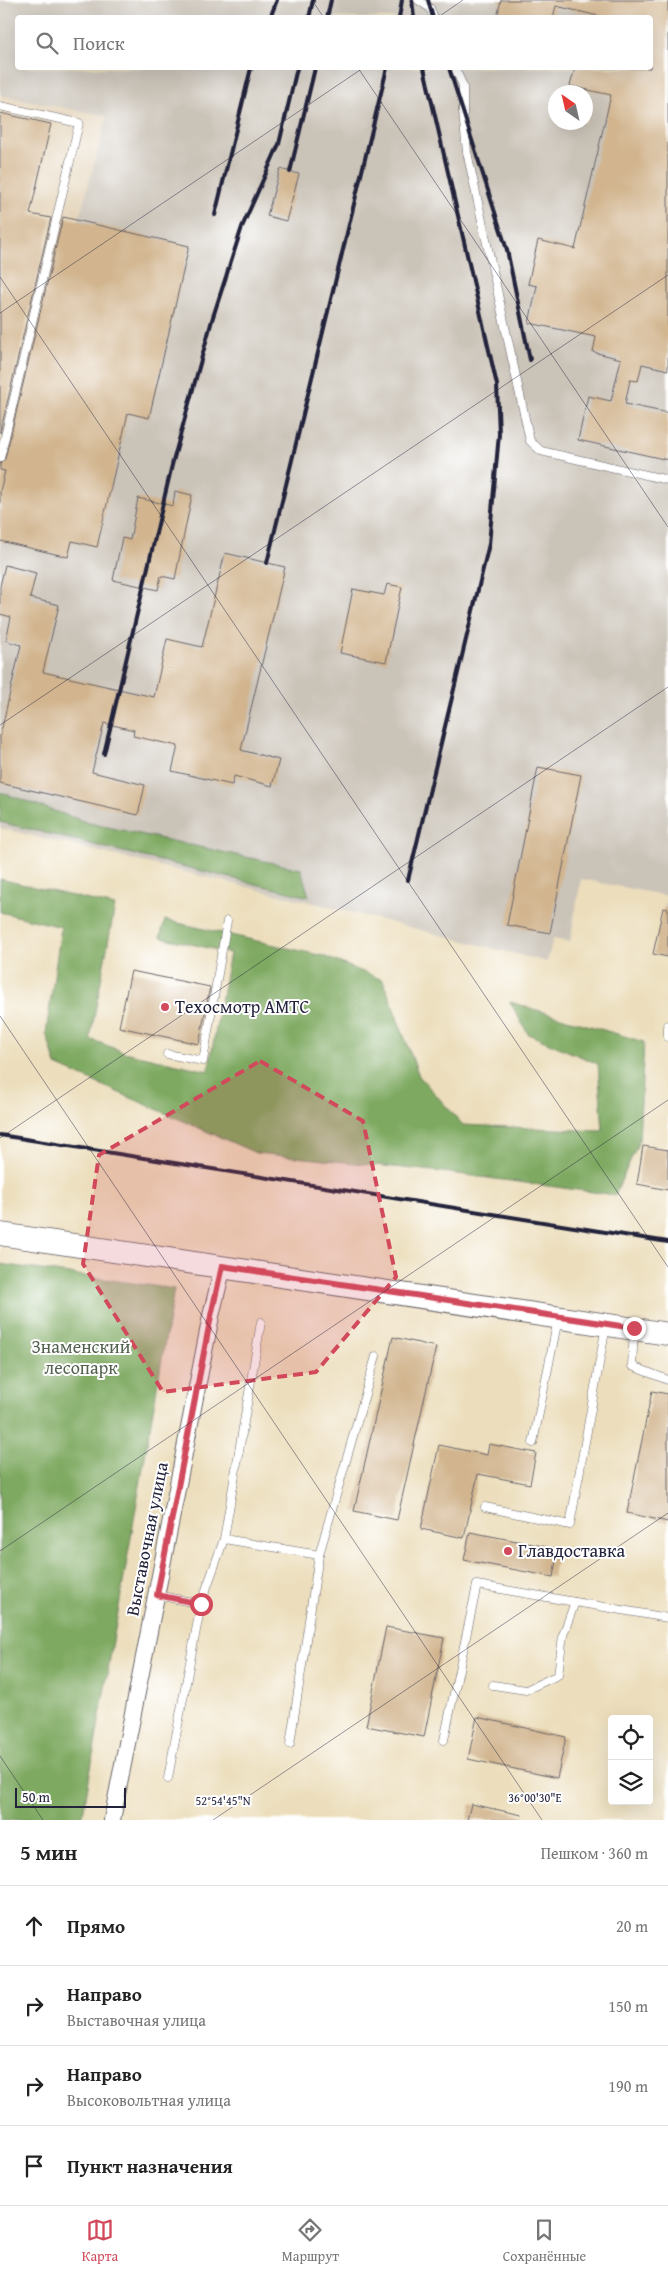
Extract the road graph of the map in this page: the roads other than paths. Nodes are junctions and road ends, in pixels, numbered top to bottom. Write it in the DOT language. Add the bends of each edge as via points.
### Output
graph roads {
  1 [pos="418,0"];
  2 [pos="433,15"];
  3 [pos="456,70"];
  4 [pos="0,106"];
  5 [pos="0,458"];
  6 [pos="668,480"];
  7 [pos="227,921"];
  8 [pos="668,1025"];
  9 [pos="668,1036"];
  10 [pos="168,1054"];
  11 [pos="0,1234"];
  12 [pos="222,1266"];
  13 [pos="558,1317"];
  14 [pos="261,1322"];
  15 [pos="606,1324"];
  16 [pos="634,1328"];
  17 [pos="668,1334"];
  18 [pos="376,1356"];
  19 [pos="668,1380"];
  20 [pos="533,1443"];
  21 [pos="485,1507"];
  22 [pos="224,1539"];
  23 [pos="319,1554"];
  24 [pos="157,1595"];
  25 [pos="575,1602"];
  26 [pos="201,1604"];
  27 [pos="668,1618"];
  28 [pos="493,1685"];
  29 [pos="444,1740"];
  30 [pos="290,1744"];
  31 [pos="168,1778"];
  32 [pos="112,1820"];
  1 -- 2 [label="lane" via="430,8"];
  3 -- 6 [label="lane" via="463,86 467,152 530,440 541,451"];
  4 -- 5 [label="lane" via="79,124"];
  7 -- 10 [label="lane" via="203,1061"];
  8 -- 9 [label="lane"];
  11 -- 12 [label="main road"];
  12 -- 13 [label="main road"];
  12 -- 24 [label="street, Выставочная улица"];
  13 -- 15 [label="main road"];
  13 -- 20 [label="lane"];
  14 -- 22 [label="lane"];
  15 -- 16 [label="main road"];
  15 -- 21 [label="lane" via="570,1525"];
  16 -- 17 [label="main road"];
  16 -- 19 [label="lane" via="632,1366"];
  18 -- 23 [label="lane"];
  22 -- 23 [label="lane"];
  22 -- 26 [label="lane"];
  23 -- 30 [label="lane"];
  24 -- 26 [label="lane"];
  24 -- 32 [label="street, Выставочная улица"];
  25 -- 27 [label="lane"];
  25 -- 28 [label="lane" via="563,1634 558,1675 526,1690"];
  25 -- 29 [label="lane" via="477,1585"];
  26 -- 31 [label="lane"];
}
